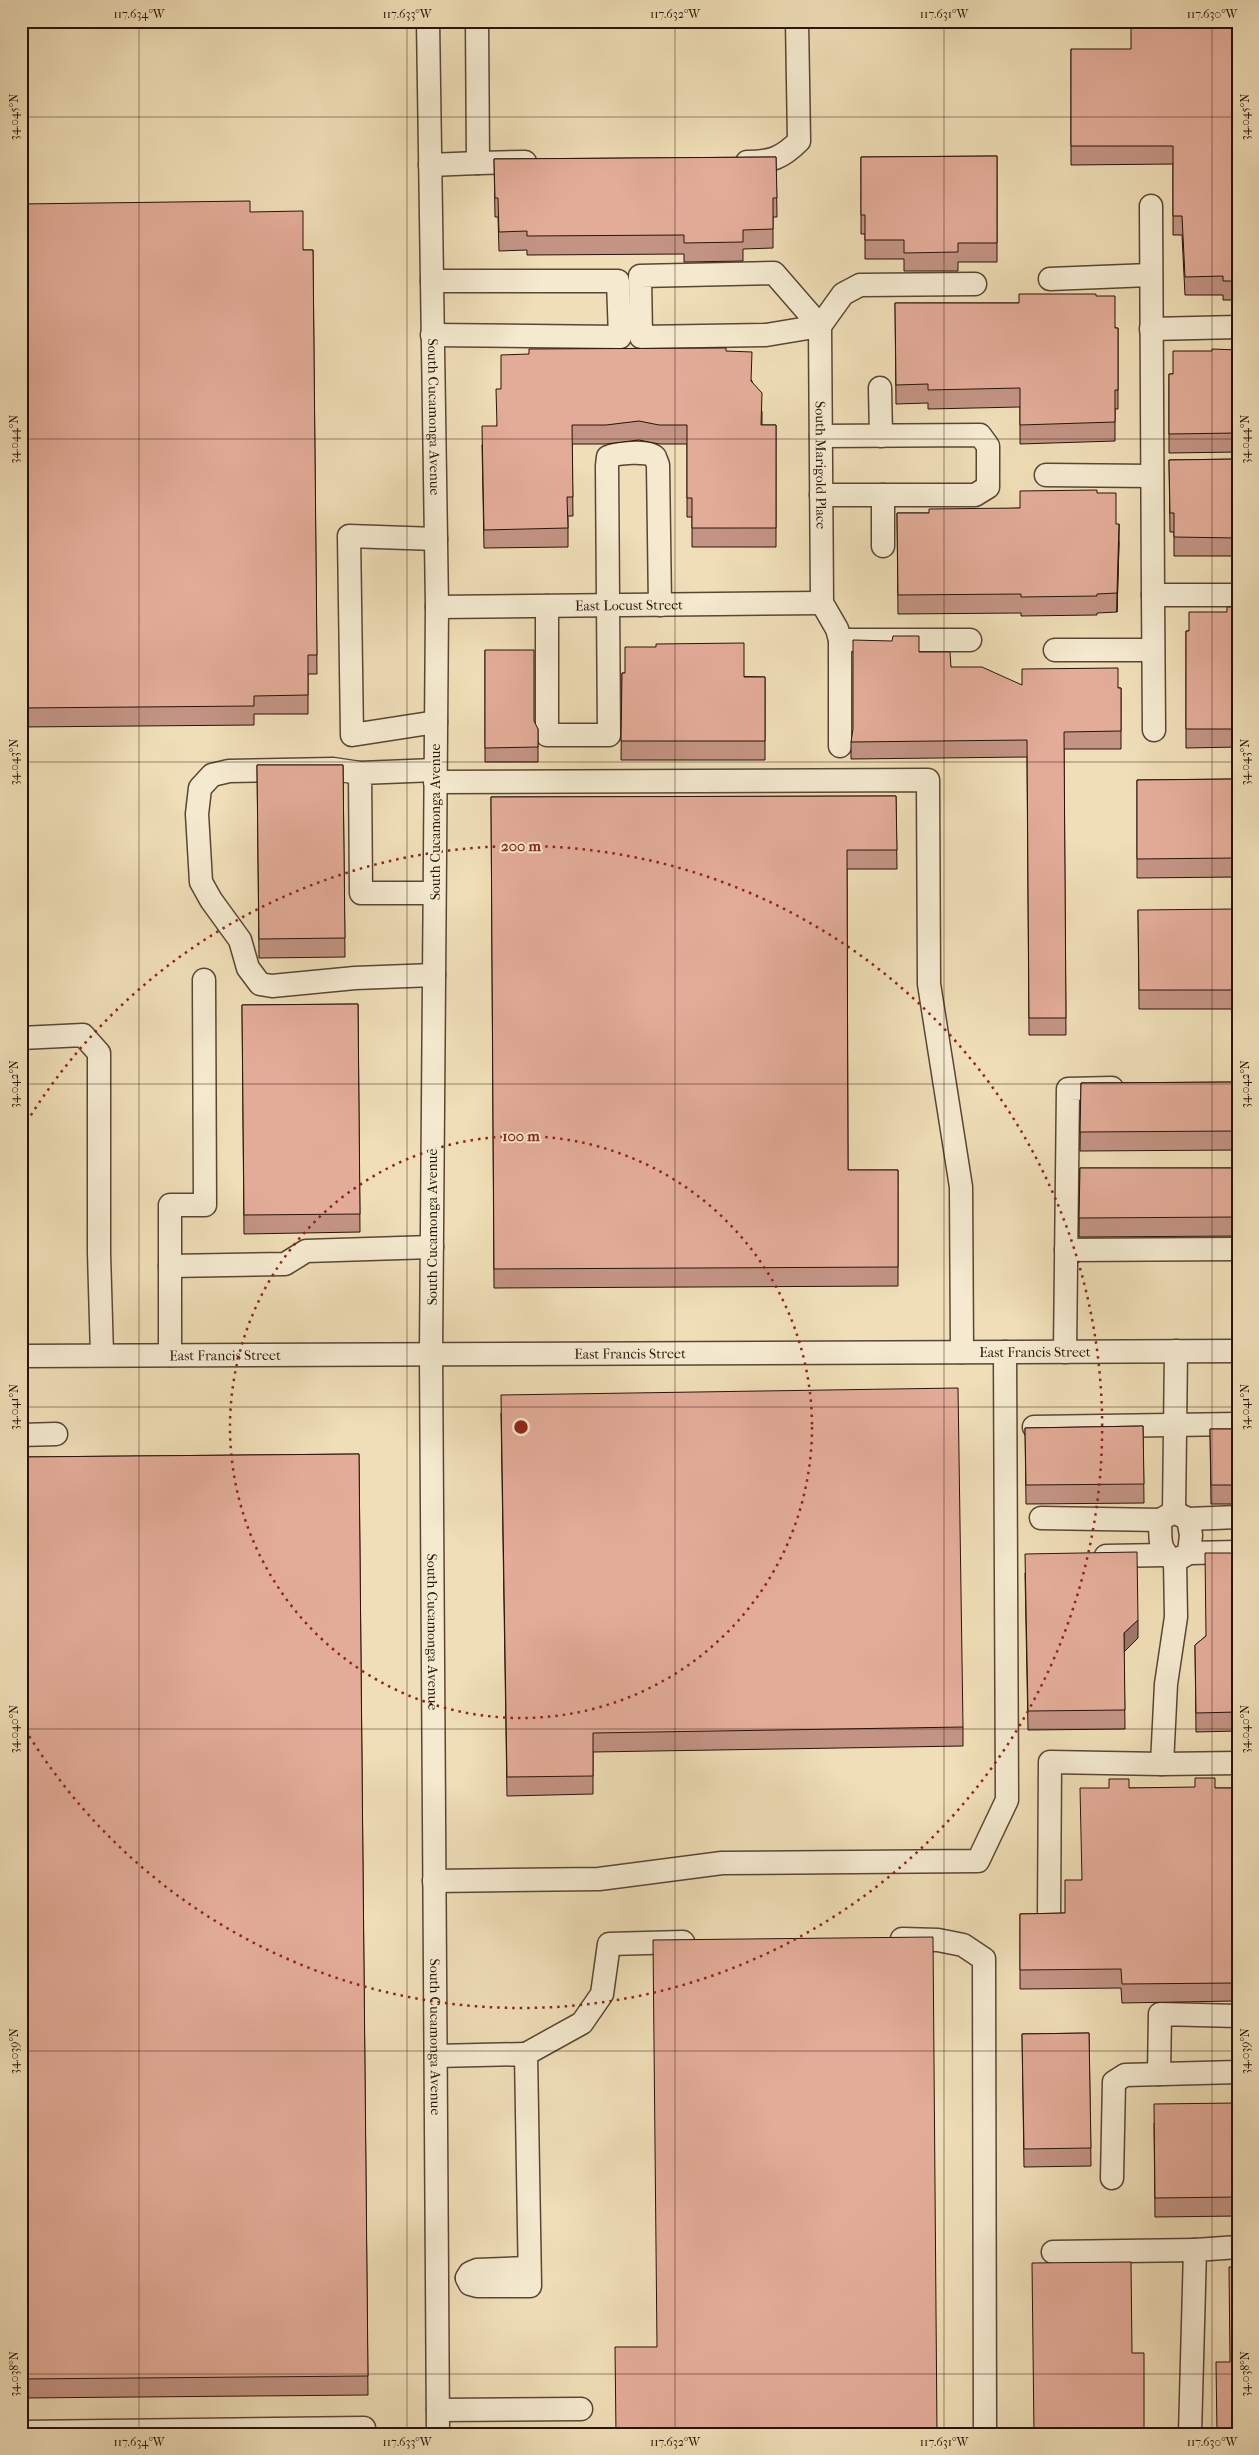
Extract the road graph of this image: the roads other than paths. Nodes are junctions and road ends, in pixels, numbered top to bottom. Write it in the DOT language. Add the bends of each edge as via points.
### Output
graph roads {
  1 [pos="428,21"];
  2 [pos="477,21"];
  3 [pos="797,21"];
  4 [pos="478,162"];
  5 [pos="550,162"];
  6 [pos="725,162"];
  7 [pos="430,165"];
  8 [pos="1150,206"];
  9 [pos="1150,275"];
  10 [pos="1050,279"];
  11 [pos="432,281"];
  12 [pos="975,284"];
  13 [pos="820,326"];
  14 [pos="1238,326"];
  15 [pos="1151,329"];
  16 [pos="432,335"];
  17 [pos="880,388"];
  18 [pos="821,436"];
  19 [pos="881,436"];
  20 [pos="1158,469"];
  21 [pos="1046,475"];
  22 [pos="821,495"];
  23 [pos="883,495"];
  24 [pos="436,539"];
  25 [pos="884,546"];
  26 [pos="1153,595"];
  27 [pos="1238,595"];
  28 [pos="822,603"];
  29 [pos="660,605"];
  30 [pos="547,606"];
  31 [pos="608,606"];
  32 [pos="437,607"];
  33 [pos="840,640"];
  34 [pos="970,640"];
  35 [pos="1055,650"];
  36 [pos="1153,650"];
  37 [pos="436,722"];
  38 [pos="1154,730"];
  39 [pos="840,746"];
  40 [pos="360,773"];
  41 [pos="435,776"];
  42 [pos="434,893"];
  43 [pos="434,975"];
  44 [pos="204,980"];
  45 [pos="21,1038"];
  46 [pos="1128,1088"];
  47 [pos="432,1247"];
  48 [pos="1238,1249"];
  49 [pos="1066,1250"];
  50 [pos="170,1266"];
  51 [pos="1176,1351"];
  52 [pos="1238,1351"];
  53 [pos="962,1352"];
  54 [pos="1005,1352"];
  55 [pos="1065,1352"];
  56 [pos="431,1354"];
  57 [pos="102,1355"];
  58 [pos="170,1355"];
  59 [pos="21,1356"];
  60 [pos="1238,1424"];
  61 [pos="1175,1426"];
  62 [pos="1034,1427"];
  63 [pos="56,1434"];
  64 [pos="21,1435"];
  65 [pos="1174,1517"];
  66 [pos="1238,1517"];
  67 [pos="1041,1518"];
  68 [pos="1238,1552"];
  69 [pos="1082,1556"];
  70 [pos="1176,1556"];
  71 [pos="1238,1763"];
  72 [pos="1162,1764"];
  73 [pos="434,1881"];
  74 [pos="1049,1918"];
  75 [pos="882,1939"];
  76 [pos="707,1942"];
  77 [pos="1238,2016"];
  78 [pos="526,2054"];
  79 [pos="436,2056"];
  80 [pos="1238,2072"];
  81 [pos="1159,2074"];
  82 [pos="1112,2178"];
  83 [pos="1238,2247"];
  84 [pos="1195,2250"];
  85 [pos="1052,2252"];
  86 [pos="437,2278"];
  87 [pos="581,2409"];
  88 [pos="438,2410"];
  89 [pos="364,2428"];
  90 [pos="21,2432"];
  91 [pos="438,2434"];
  92 [pos="984,2434"];
  93 [pos="1190,2434"];
  1 -- 7 [label="street, South Cucamonga Avenue"];
  2 -- 4 [label="street"];
  3 -- 6 [label="street" via="800,141 785,155 764,162"];
  4 -- 5 [label="street"];
  4 -- 7 [label="street"];
  7 -- 11 [label="street, South Cucamonga Avenue"];
  8 -- 9 [label="street"];
  9 -- 10 [label="street"];
  9 -- 15 [label="street"];
  11 -- 16 [label="street, South Cucamonga Avenue"];
  11 -- 16 [label="street" via="618,280 620,337"];
  12 -- 13 [label="street" via="860,285 843,294"];
  13 -- 13 [label="street" via="766,335 641,337 640,276 774,273"];
  13 -- 18 [label="street, South Marigold Place"];
  14 -- 15 [label="street"];
  15 -- 20 [label="street"];
  16 -- 24 [label="street, South Cucamonga Avenue"];
  17 -- 19 [label="street"];
  18 -- 19 [label="street"];
  18 -- 22 [label="street, South Marigold Place"];
  19 -- 23 [label="street" via="980,435 988,446 988,487 975,495"];
  20 -- 21 [label="street"];
  20 -- 26 [label="street"];
  22 -- 23 [label="street"];
  22 -- 28 [label="street, South Marigold Place"];
  23 -- 25 [label="street"];
  24 -- 32 [label="street, South Cucamonga Avenue"];
  24 -- 37 [label="street" via="349,536 352,735"];
  26 -- 27 [label="street"];
  26 -- 36 [label="street"];
  28 -- 29 [label="street, East Locust Street"];
  28 -- 33 [label="street"];
  29 -- 31 [label="street, East Locust Street"];
  29 -- 31 [label="street" via="658,465 649,454 615,454 608,458 606,466"];
  30 -- 31 [label="street, East Locust Street"];
  30 -- 31 [label="street" via="547,735 609,735"];
  30 -- 32 [label="street, East Locust Street"];
  32 -- 37 [label="street, South Cucamonga Avenue"];
  33 -- 34 [label="street"];
  33 -- 39 [label="street"];
  35 -- 36 [label="street"];
  36 -- 38 [label="street"];
  37 -- 41 [label="street, South Cucamonga Avenue"];
  40 -- 41 [label="street"];
  40 -- 42 [label="street" via="361,893"];
  40 -- 43 [label="street" via="332,769 230,770 212,775 200,788 197,814 201,882 240,940 248,968 260,984 272,986"];
  41 -- 42 [label="street, South Cucamonga Avenue"];
  41 -- 53 [label="street" via="928,780 929,984 960,1187"];
  42 -- 43 [label="street, South Cucamonga Avenue"];
  43 -- 47 [label="street, South Cucamonga Avenue"];
  44 -- 50 [label="street" via="205,1205 170,1205"];
  45 -- 57 [label="street" via="83,1034 99,1053"];
  46 -- 49 [label="street" via="1068,1089"];
  47 -- 50 [label="street" via="306,1250 285,1264"];
  47 -- 56 [label="street, South Cucamonga Avenue"];
  48 -- 49 [label="street"];
  49 -- 55 [label="street"];
  50 -- 58 [label="street"];
  51 -- 52 [label="street, East Francis Street"];
  51 -- 55 [label="street, East Francis Street"];
  51 -- 61 [label="street"];
  53 -- 54 [label="street, East Francis Street"];
  53 -- 56 [label="street, East Francis Street"];
  54 -- 55 [label="street, East Francis Street"];
  54 -- 73 [label="street" via="1007,1800 978,1861 722,1863 599,1879"];
  56 -- 58 [label="street, East Francis Street"];
  56 -- 73 [label="street, South Cucamonga Avenue"];
  57 -- 58 [label="street, East Francis Street"];
  57 -- 59 [label="street, East Francis Street"];
  60 -- 61 [label="street"];
  61 -- 62 [label="street"];
  61 -- 65 [label="street"];
  63 -- 64 [label="street"];
  65 -- 66 [label="street"];
  65 -- 67 [label="street"];
  65 -- 70 [label="street" via="1161,1547"];
  65 -- 70 [label="street" via="1191,1535"];
  68 -- 70 [label="street"];
  69 -- 70 [label="street"];
  70 -- 72 [label="street" via="1176,1617 1166,1684"];
  71 -- 72 [label="street"];
  72 -- 74 [label="street" via="1050,1762"];
  73 -- 79 [label="street, South Cucamonga Avenue"];
  75 -- 92 [label="street" via="938,1940 963,1945 984,1959"];
  76 -- 78 [label="street" via="610,1944 602,1994 582,2023"];
  77 -- 81 [label="street" via="1160,2014"];
  78 -- 79 [label="street"];
  78 -- 86 [label="street" via="530,2277 477,2270 467,2278"];
  79 -- 86 [label="street, South Cucamonga Avenue"];
  80 -- 81 [label="street"];
  81 -- 82 [label="street" via="1125,2075 1114,2082"];
  83 -- 84 [label="street"];
  84 -- 85 [label="street"];
  84 -- 93 [label="street"];
  86 -- 88 [label="street, South Cucamonga Avenue"];
  87 -- 88 [label="street"];
  88 -- 91 [label="street, South Cucamonga Avenue"];
  89 -- 90 [label="street"];
}
